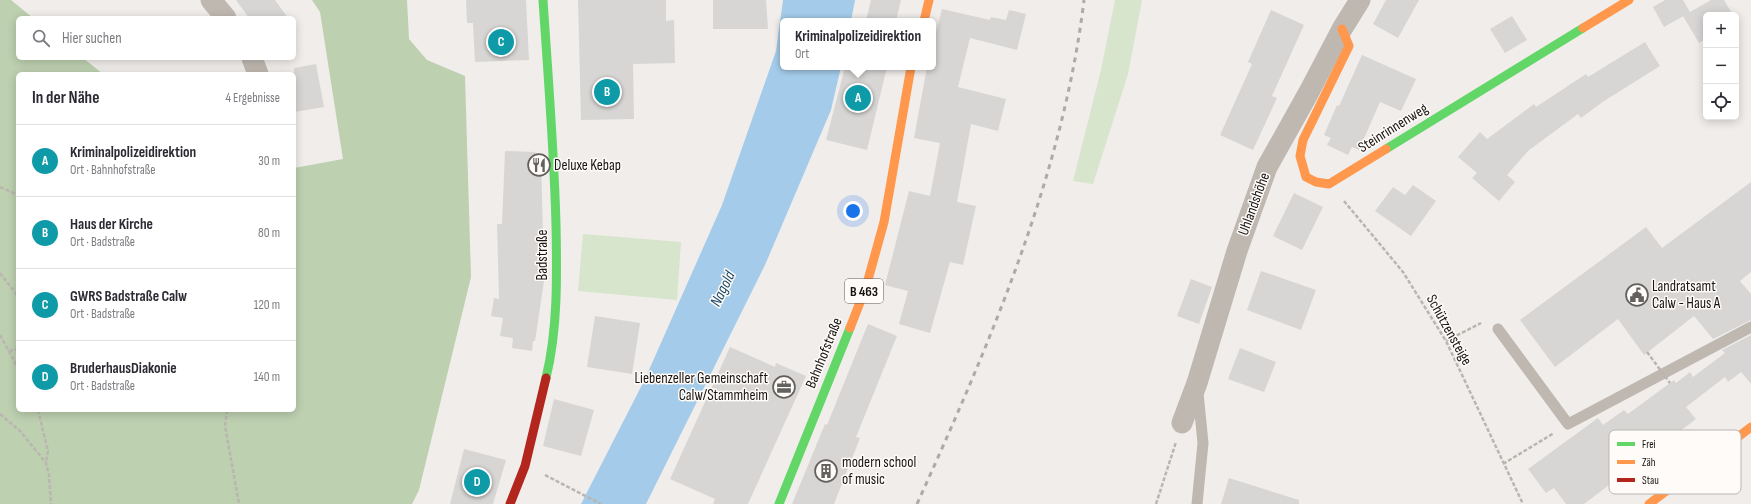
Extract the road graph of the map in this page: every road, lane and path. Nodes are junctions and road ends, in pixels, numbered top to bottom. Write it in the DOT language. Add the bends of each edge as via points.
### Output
graph roads {
  1 [pos="211,0"];
  2 [pos="543,0"];
  3 [pos="929,0"];
  4 [pos="1360,0"];
  5 [pos="1629,0"];
  6 [pos="224,16"];
  7 [pos="925,18"];
  8 [pos="1342,29"];
  9 [pos="253,60"];
  10 [pos="910,70"];
  11 [pos="257,72"];
  12 [pos="1329,184"];
  13 [pos="0,187"];
  14 [pos="16,194"];
  15 [pos="0,273"];
  16 [pos="16,293"];
  17 [pos="1484,322"];
  18 [pos="1751,327"];
  19 [pos="1498,329"];
  20 [pos="0,335"];
  21 [pos="1446,341"];
  22 [pos="16,350"];
  23 [pos="10,351"];
  24 [pos="1647,352"];
  25 [pos="16,364"];
  26 [pos="1196,383"];
  27 [pos="1670,383"];
  28 [pos="38,412"];
  29 [pos="227,412"];
  30 [pos="0,414"];
  31 [pos="1182,423"];
  32 [pos="1568,424"];
  33 [pos="1751,427"];
  34 [pos="1741,435"];
  35 [pos="46,463"];
  36 [pos="1503,464"];
  37 [pos="525,466"];
  38 [pos="1662,494"];
  39 [pos="51,504"];
  40 [pos="239,504"];
  41 [pos="510,504"];
  42 [pos="601,504"];
  43 [pos="779,504"];
  44 [pos="1156,504"];
  45 [pos="1197,504"];
  46 [pos="1523,504"];
  47 [pos="1649,504"];
  1 -- 6 [label="street"];
  2 -- 37 [label="street, Badstraße" via="555,174 556,304 549,366"];
  3 -- 7 [label="street"];
  4 -- 8 [label="street, Uhlandshöhe"];
  5 -- 12 [label="street, Steinrinnenweg"];
  8 -- 12 [label="street" via="1349,46 1303,140 1300,156 1306,177"];
  8 -- 26 [label="street, Uhlandshöhe" via="1267,167 1236,251"];
  9 -- 11 [label="street"];
  10 -- 43 [label="street, Bahnhofstraße / B 463" via="884,222 866,287"];
  12 -- 21 [label="path, Schützensteige" via="1404,272"];
  13 -- 14 [label="path"];
  15 -- 16 [label="path"];
  17 -- 21 [label="path"];
  18 -- 32 [label="lane"];
  19 -- 32 [label="lane"];
  20 -- 23 [label="path"];
  21 -- 36 [label="path, Schützensteige"];
  22 -- 23 [label="path"];
  23 -- 25 [label="path"];
  24 -- 27 [label="path, bridge"];
  26 -- 31 [label="street, Uhlandshöhe"];
  26 -- 45 [label="lane" via="1203,443"];
  28 -- 35 [label="path" via="48,451"];
  29 -- 40 [label="path" via="225,426"];
  30 -- 35 [label="path" via="20,431"];
  31 -- 44 [label="path"];
  32 -- 36 [label="path"];
  33 -- 34 [label="street"];
  35 -- 39 [label="path"];
  36 -- 46 [label="path, Schützensteige"];
  37 -- 41 [label="street, Badstraße"];
  37 -- 42 [label="path"];
  38 -- 47 [label="street"];
}
